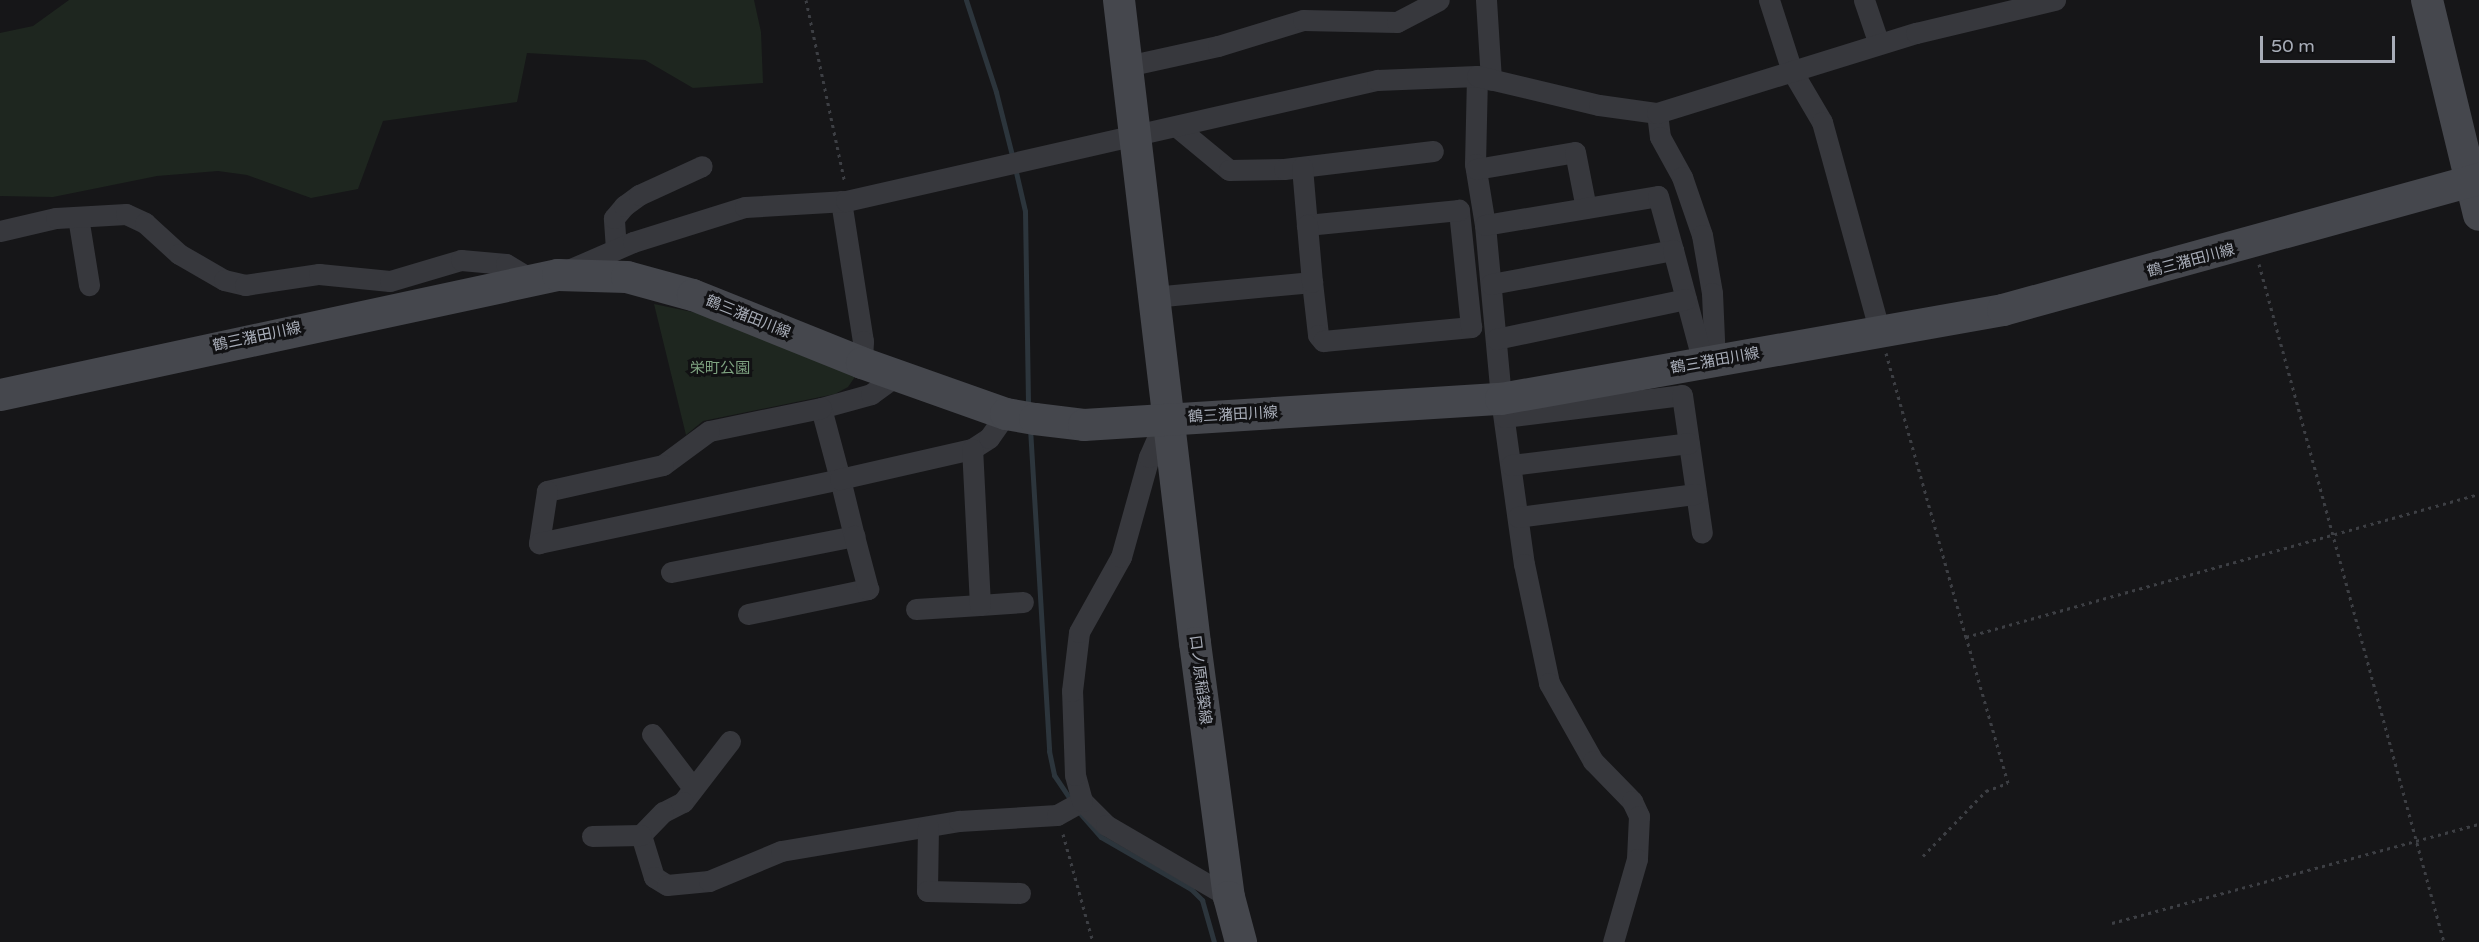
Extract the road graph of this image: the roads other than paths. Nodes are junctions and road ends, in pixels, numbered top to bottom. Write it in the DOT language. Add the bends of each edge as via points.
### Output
graph roads {
  1 [pos="1119,0"];
  2 [pos="1439,0"];
  3 [pos="1486,0"];
  4 [pos="1769,0"];
  5 [pos="1864,0"];
  6 [pos="2055,0"];
  7 [pos="2427,0"];
  8 [pos="1337,10"];
  9 [pos="1879,44"];
  10 [pos="1127,66"];
  11 [pos="1792,71"];
  12 [pos="1484,78"];
  13 [pos="1657,113"];
  14 [pos="1177,127"];
  15 [pos="1136,136"];
  16 [pos="1433,151"];
  17 [pos="702,166"];
  18 [pos="1302,166"];
  19 [pos="1476,169"];
  20 [pos="2474,181"];
  21 [pos="844,200"];
  22 [pos="1586,208"];
  23 [pos="2479,215"];
  24 [pos="78,217"];
  25 [pos="1307,225"];
  26 [pos="1485,225"];
  27 [pos="0,231"];
  28 [pos="616,249"];
  29 [pos="1672,250"];
  30 [pos="545,277"];
  31 [pos="1312,282"];
  32 [pos="1491,284"];
  33 [pos="89,285"];
  34 [pos="1153,297"];
  35 [pos="1686,299"];
  36 [pos="1880,332"];
  37 [pos="1496,339"];
  38 [pos="1709,362"];
  39 [pos="862,363"];
  40 [pos="897,375"];
  41 [pos="0,395"];
  42 [pos="821,408"];
  43 [pos="1503,408"];
  44 [pos="1006,414"];
  45 [pos="1166,417"];
  46 [pos="1689,443"];
  47 [pos="972,449"];
  48 [pos="1511,465"];
  49 [pos="840,479"];
  50 [pos="1696,494"];
  51 [pos="1518,517"];
  52 [pos="1702,533"];
  53 [pos="854,536"];
  54 [pos="671,572"];
  55 [pos="1023,602"];
  56 [pos="980,605"];
  57 [pos="916,609"];
  58 [pos="748,614"];
  59 [pos="652,734"];
  60 [pos="730,741"];
  61 [pos="693,788"];
  62 [pos="1082,801"];
  63 [pos="928,827"];
  64 [pos="641,835"];
  65 [pos="592,836"];
  66 [pos="1020,893"];
  67 [pos="1229,897"];
  68 [pos="1241,942"];
  69 [pos="1613,942"];
  1 -- 10 [label="main road, 口ノ原稲築線"];
  2 -- 8 [label="street" via="1397,22 1370,24"];
  3 -- 12 [label="street"];
  4 -- 11 [label="street"];
  5 -- 9 [label="street"];
  6 -- 9 [label="street"];
  7 -- 20 [label="main road"];
  8 -- 10 [label="street" via="1218,46"];
  9 -- 11 [label="street"];
  10 -- 15 [label="main road, 口ノ原稲築線"];
  11 -- 13 [label="street"];
  11 -- 36 [label="street" via="1822,122"];
  12 -- 13 [label="street" via="1599,105"];
  12 -- 14 [label="street" via="1377,80"];
  12 -- 19 [label="street"];
  13 -- 38 [label="street" via="1660,137 1688,192 1702,236 1712,293"];
  14 -- 15 [label="street"];
  14 -- 18 [label="street" via="1229,170"];
  15 -- 21 [label="street"];
  15 -- 34 [label="main road, 口ノ原稲築線"];
  16 -- 18 [label="street"];
  17 -- 28 [label="street" via="624,206 614,218"];
  18 -- 25 [label="street"];
  19 -- 22 [label="street" via="1575,152"];
  19 -- 26 [label="street"];
  20 -- 23 [label="main road"];
  20 -- 36 [label="main road, 鶴三潴田川線" via="2003,310"];
  21 -- 28 [label="street" via="745,207"];
  21 -- 39 [label="street"];
  22 -- 26 [label="street"];
  22 -- 29 [label="street" via="1658,196"];
  24 -- 27 [label="street"];
  24 -- 30 [label="street" via="126,214 145,223 179,254 224,280 245,285 319,274 390,281 461,260 506,264"];
  24 -- 33 [label="street"];
  25 -- 31 [label="street"];
  25 -- 31 [label="street" via="1459,210 1471,327 1323,341 1318,334"];
  26 -- 32 [label="street"];
  28 -- 30 [label="street"];
  29 -- 32 [label="street"];
  29 -- 35 [label="street"];
  30 -- 39 [label="main road, 鶴三潴田川線" via="627,277 693,295"];
  30 -- 41 [label="main road, 鶴三潴田川線"];
  31 -- 34 [label="street"];
  32 -- 37 [label="street"];
  34 -- 45 [label="main road, 口ノ原稲築線"];
  35 -- 37 [label="street"];
  35 -- 38 [label="street"];
  36 -- 38 [label="main road, 鶴三潴田川線"];
  37 -- 43 [label="street"];
  38 -- 43 [label="main road, 鶴三潴田川線"];
  39 -- 40 [label="main road, 鶴三潴田川線"];
  40 -- 42 [label="street" via="871,394"];
  40 -- 44 [label="main road, 鶴三潴田川線"];
  42 -- 49 [label="street"];
  42 -- 49 [label="street" via="709,431 663,465 547,491 538,543"];
  43 -- 45 [label="main road, 鶴三潴田川線"];
  43 -- 46 [label="street" via="1682,395"];
  43 -- 48 [label="street"];
  44 -- 45 [label="main road, 鶴三潴田川線" via="1084,425"];
  44 -- 47 [label="street" via="989,438"];
  45 -- 62 [label="street" via="1149,457 1121,557 1079,632 1072,692 1075,775"];
  45 -- 67 [label="main road, 口ノ原稲築線"];
  46 -- 48 [label="street"];
  46 -- 50 [label="street"];
  47 -- 49 [label="street"];
  47 -- 56 [label="street"];
  48 -- 51 [label="street"];
  49 -- 53 [label="street"];
  50 -- 51 [label="street"];
  50 -- 52 [label="street"];
  51 -- 69 [label="street" via="1549,683 1582,745 1632,801 1639,816 1637,859"];
  53 -- 54 [label="street"];
  53 -- 58 [label="street" via="868,590"];
  55 -- 56 [label="street"];
  56 -- 57 [label="street"];
  59 -- 61 [label="street"];
  60 -- 61 [label="street"];
  61 -- 64 [label="street" via="683,802 663,812"];
  62 -- 63 [label="street" via="1057,814"];
  62 -- 67 [label="street" via="1106,825"];
  63 -- 64 [label="street" via="782,851 709,881 684,886 668,885 654,878"];
  63 -- 66 [label="street" via="927,891"];
  64 -- 65 [label="street"];
  67 -- 68 [label="main road, 口ノ原稲築線"];
}
